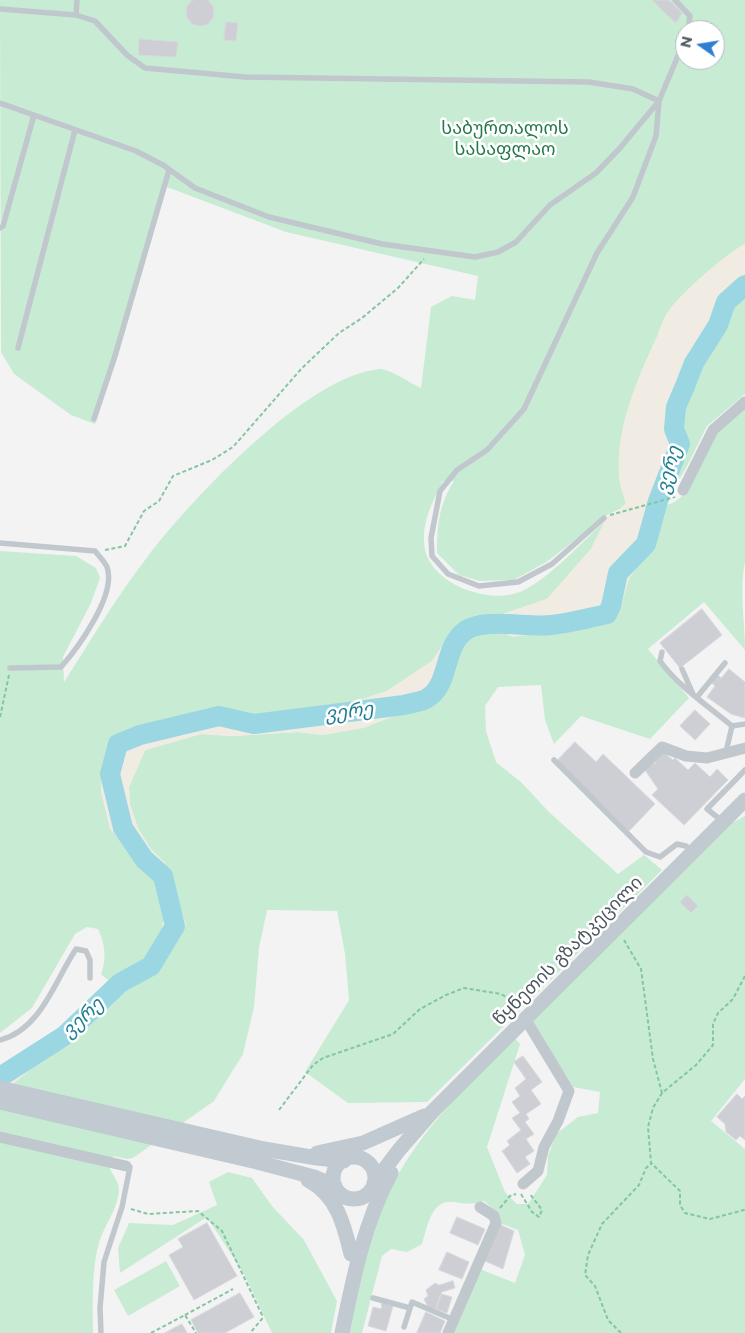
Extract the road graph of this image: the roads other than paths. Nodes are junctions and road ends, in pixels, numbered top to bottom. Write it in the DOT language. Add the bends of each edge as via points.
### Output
graph roads {
  1 [pos="77,0"];
  2 [pos="675,0"];
  3 [pos="0,9"];
  4 [pos="76,15"];
  5 [pos="689,20"];
  6 [pos="675,63"];
  7 [pos="659,101"];
  8 [pos="0,103"];
  9 [pos="34,115"];
  10 [pos="75,130"];
  11 [pos="169,170"];
  12 [pos="0,228"];
  13 [pos="18,348"];
  14 [pos="745,402"];
  15 [pos="94,420"];
  16 [pos="682,490"];
  17 [pos="604,518"];
  18 [pos="0,543"];
  19 [pos="662,652"];
  20 [pos="725,664"];
  21 [pos="10,668"];
  22 [pos="682,669"];
  23 [pos="695,696"];
  24 [pos="745,724"];
  25 [pos="732,726"];
  26 [pos="745,748"];
  27 [pos="726,754"];
  28 [pos="554,760"];
  29 [pos="745,770"];
  30 [pos="636,773"];
  31 [pos="745,800"];
  32 [pos="723,822"];
  33 [pos="693,853"];
  34 [pos="90,978"];
  35 [pos="526,1014"];
  36 [pos="0,1040"];
  37 [pos="0,1088"];
  38 [pos="0,1102"];
  39 [pos="411,1128"];
  40 [pos="0,1137"];
  41 [pos="180,1137"];
  42 [pos="292,1154"];
  43 [pos="261,1155"];
  44 [pos="351,1159"];
  45 [pos="126,1166"];
  46 [pos="285,1169"];
  47 [pos="523,1184"];
  48 [pos="372,1188"];
  49 [pos="340,1191"];
  50 [pos="480,1207"];
  51 [pos="364,1240"];
  52 [pos="351,1254"];
  53 [pos="351,1288"];
  54 [pos="374,1298"];
  55 [pos="410,1308"];
  56 [pos="454,1320"];
  57 [pos="404,1327"];
  58 [pos="101,1333"];
  59 [pos="342,1333"];
  60 [pos="448,1333"];
  1 -- 4 [label="lane"];
  2 -- 5 [label="lane" via="690,16"];
  3 -- 4 [label="lane"];
  4 -- 7 [label="lane" via="95,20 127,55 145,68 245,77 589,82 633,89"];
  6 -- 7 [label="lane"];
  7 -- 11 [label="lane" via="646,120 596,173 550,205 516,242 498,252 475,257 336,234 269,217 196,188"];
  7 -- 17 [label="lane" via="656,136 633,197 597,253 524,409 487,450 457,470 440,492 431,538 432,556 448,574 479,586 518,582 552,564"];
  8 -- 9 [label="lane"];
  9 -- 10 [label="lane"];
  9 -- 12 [label="lane" via="4,226"];
  10 -- 11 [label="lane" via="136,151"];
  10 -- 13 [label="lane"];
  11 -- 15 [label="lane"];
  14 -- 16 [label="street" via="713,430"];
  18 -- 21 [label="lane" via="95,551 107,568 107,590 92,622 61,667"];
  19 -- 23 [label="lane" via="660,661 665,669"];
  20 -- 23 [label="lane"];
  22 -- 23 [label="lane"];
  23 -- 25 [label="lane"];
  24 -- 25 [label="lane"];
  25 -- 27 [label="lane"];
  26 -- 27 [label="street"];
  27 -- 30 [label="street" via="707,758 686,756 662,747"];
  28 -- 33 [label="lane" via="646,852 660,857 677,844 682,844"];
  29 -- 32 [label="lane" via="707,808"];
  31 -- 32 [label="main road, წყნეთის გზატკეცილი"];
  32 -- 33 [label="main road, წყნეთის გზატკეცილი"];
  33 -- 35 [label="main road, წყნეთის გზატკეცილი"];
  34 -- 36 [label="lane" via="90,960 86,951 76,949 65,964 49,999 28,1023"];
  35 -- 39 [label="main road, წყნეთის გზატკეცილი" via="432,1112"];
  35 -- 47 [label="street" via="569,1092 544,1147 538,1171"];
  37 -- 41 [label="main road"];
  38 -- 41 [label="main road"];
  39 -- 42 [label="main road" via="347,1148"];
  39 -- 44 [label="main road"];
  39 -- 48 [label="main road"];
  39 -- 51 [label="main road"];
  40 -- 45 [label="street"];
  41 -- 43 [label="main road"];
  42 -- 43 [label="main road"];
  42 -- 44 [label="main road"];
  43 -- 46 [label="main road"];
  44 -- 48 [label="main road" via="372,1167"];
  44 -- 49 [label="main road" via="335,1172"];
  45 -- 58 [label="lane" via="130,1167 122,1207 101,1276"];
  46 -- 49 [label="main road"];
  46 -- 52 [label="main road" via="312,1182 332,1202 344,1224"];
  48 -- 49 [label="main road" via="360,1198"];
  48 -- 51 [label="main road"];
  49 -- 52 [label="main road" via="352,1223"];
  50 -- 56 [label="street" via="494,1216 496,1222"];
  51 -- 53 [label="main road"];
  52 -- 53 [label="main road"];
  53 -- 59 [label="main road"];
  54 -- 55 [label="lane"];
  55 -- 56 [label="lane" via="412,1302"];
  55 -- 57 [label="lane"];
  56 -- 60 [label="street"];
}
